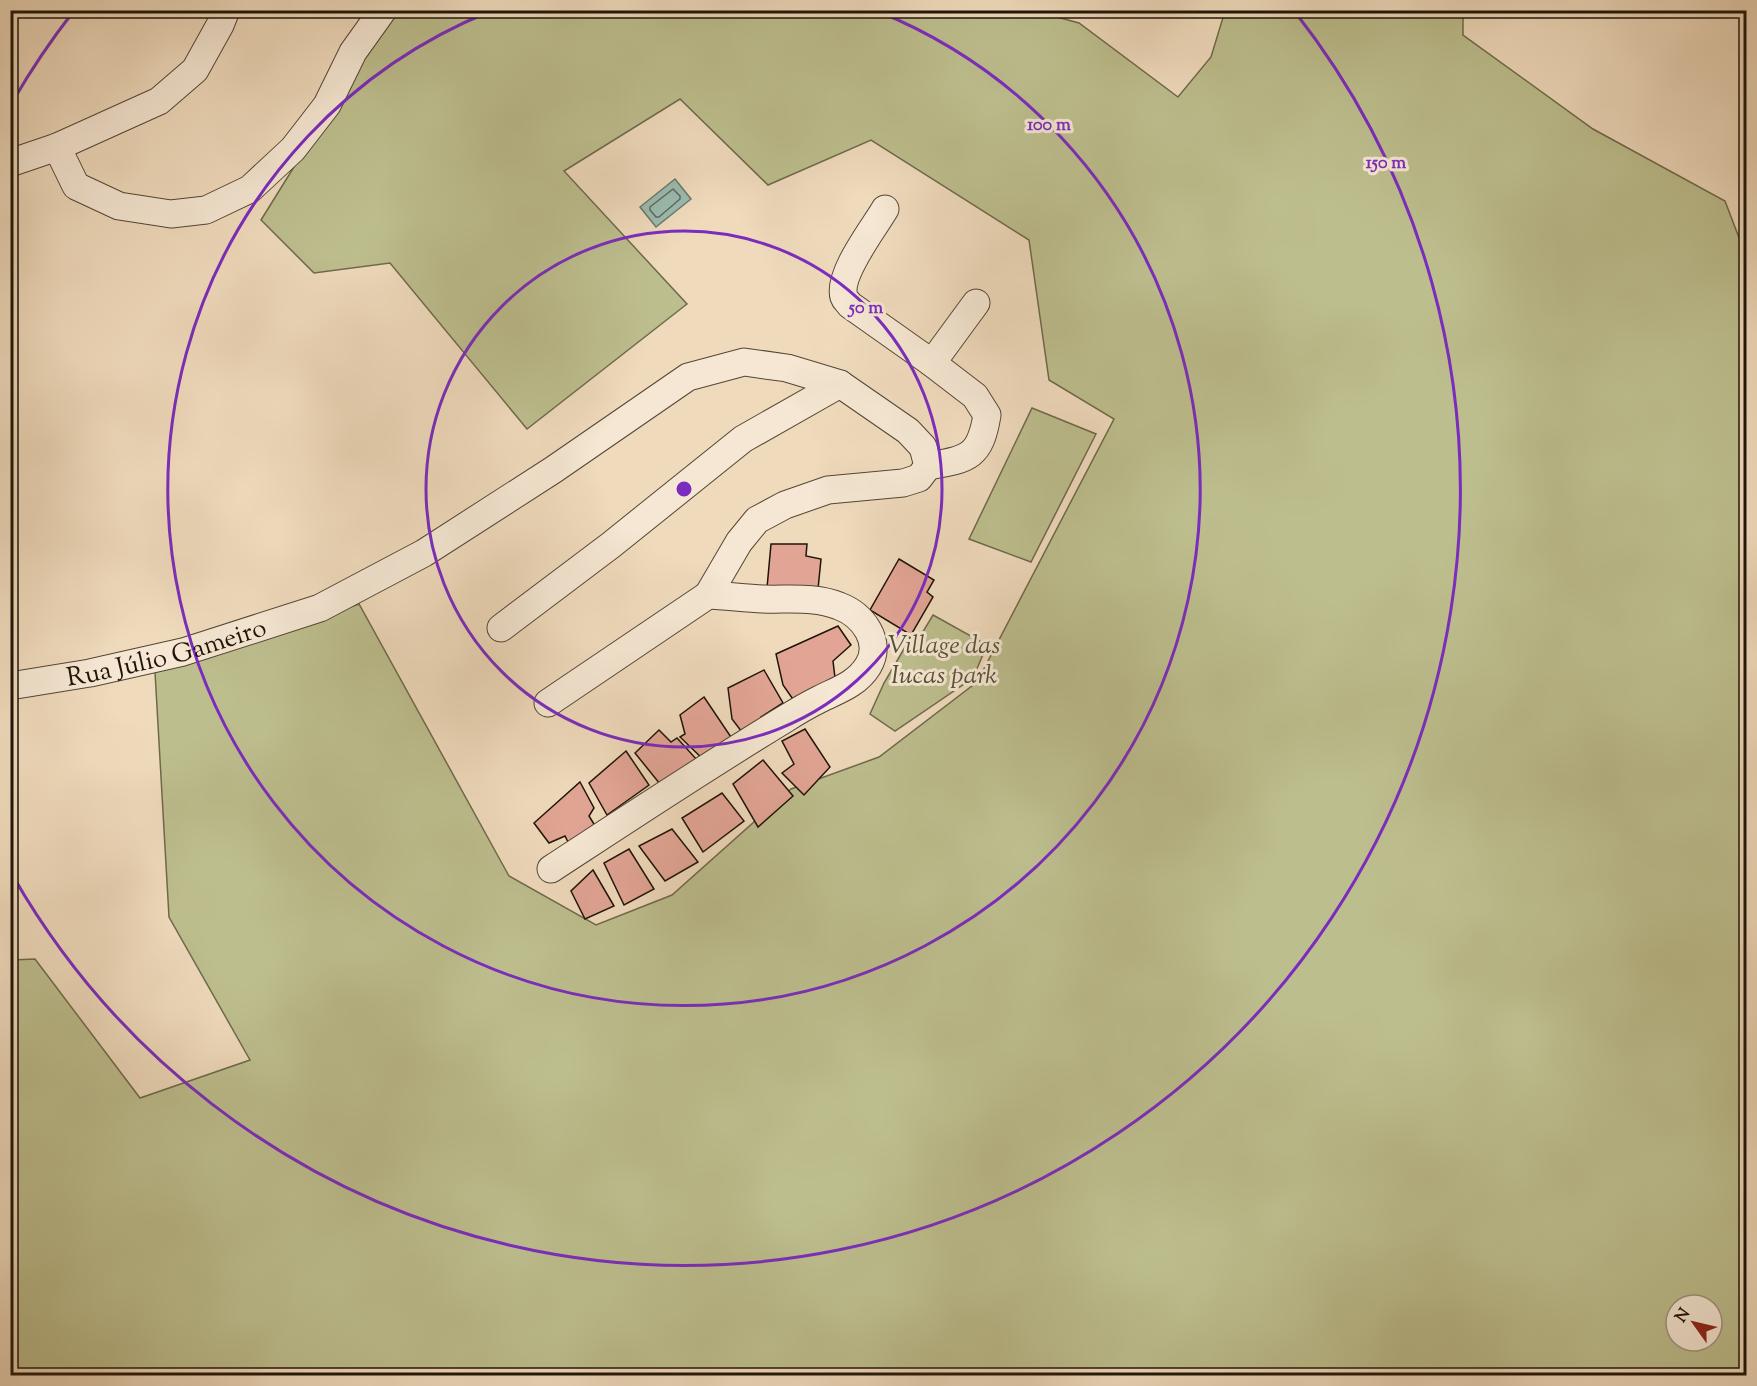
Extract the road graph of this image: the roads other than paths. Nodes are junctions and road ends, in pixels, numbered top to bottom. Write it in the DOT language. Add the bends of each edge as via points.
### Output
graph roads {
  1 [pos="226,10"];
  2 [pos="383,10"];
  3 [pos="57,147"];
  4 [pos="10,163"];
  5 [pos="885,209"];
  6 [pos="976,303"];
  7 [pos="932,363"];
  8 [pos="840,384"];
  9 [pos="928,466"];
  10 [pos="708,595"];
  11 [pos="501,628"];
  12 [pos="10,686"];
  13 [pos="548,703"];
  14 [pos="551,869"];
  1 -- 3 [label="street" via="195,70 159,101"];
  2 -- 3 [label="street" via="353,52 327,105 293,149 250,189 206,210 171,214 119,206 76,186"];
  3 -- 4 [label="street"];
  5 -- 7 [label="street" via="849,268 844,297"];
  6 -- 7 [label="street"];
  7 -- 9 [label="street" via="975,396 987,415 983,438 974,451 959,461"];
  8 -- 9 [label="street, Rua Júlio Gameiro" via="908,431 923,447"];
  8 -- 11 [label="street" via="743,440"];
  8 -- 12 [label="street, Rua Júlio Gameiro" via="787,368 744,362 688,377 424,553 320,608 183,652"];
  9 -- 10 [label="street" via="919,478 828,490 757,520 739,542"];
  10 -- 13 [label="street"];
  10 -- 14 [label="street" via="815,600 840,606 861,620 872,636 873,657 855,682 784,720"];
}
